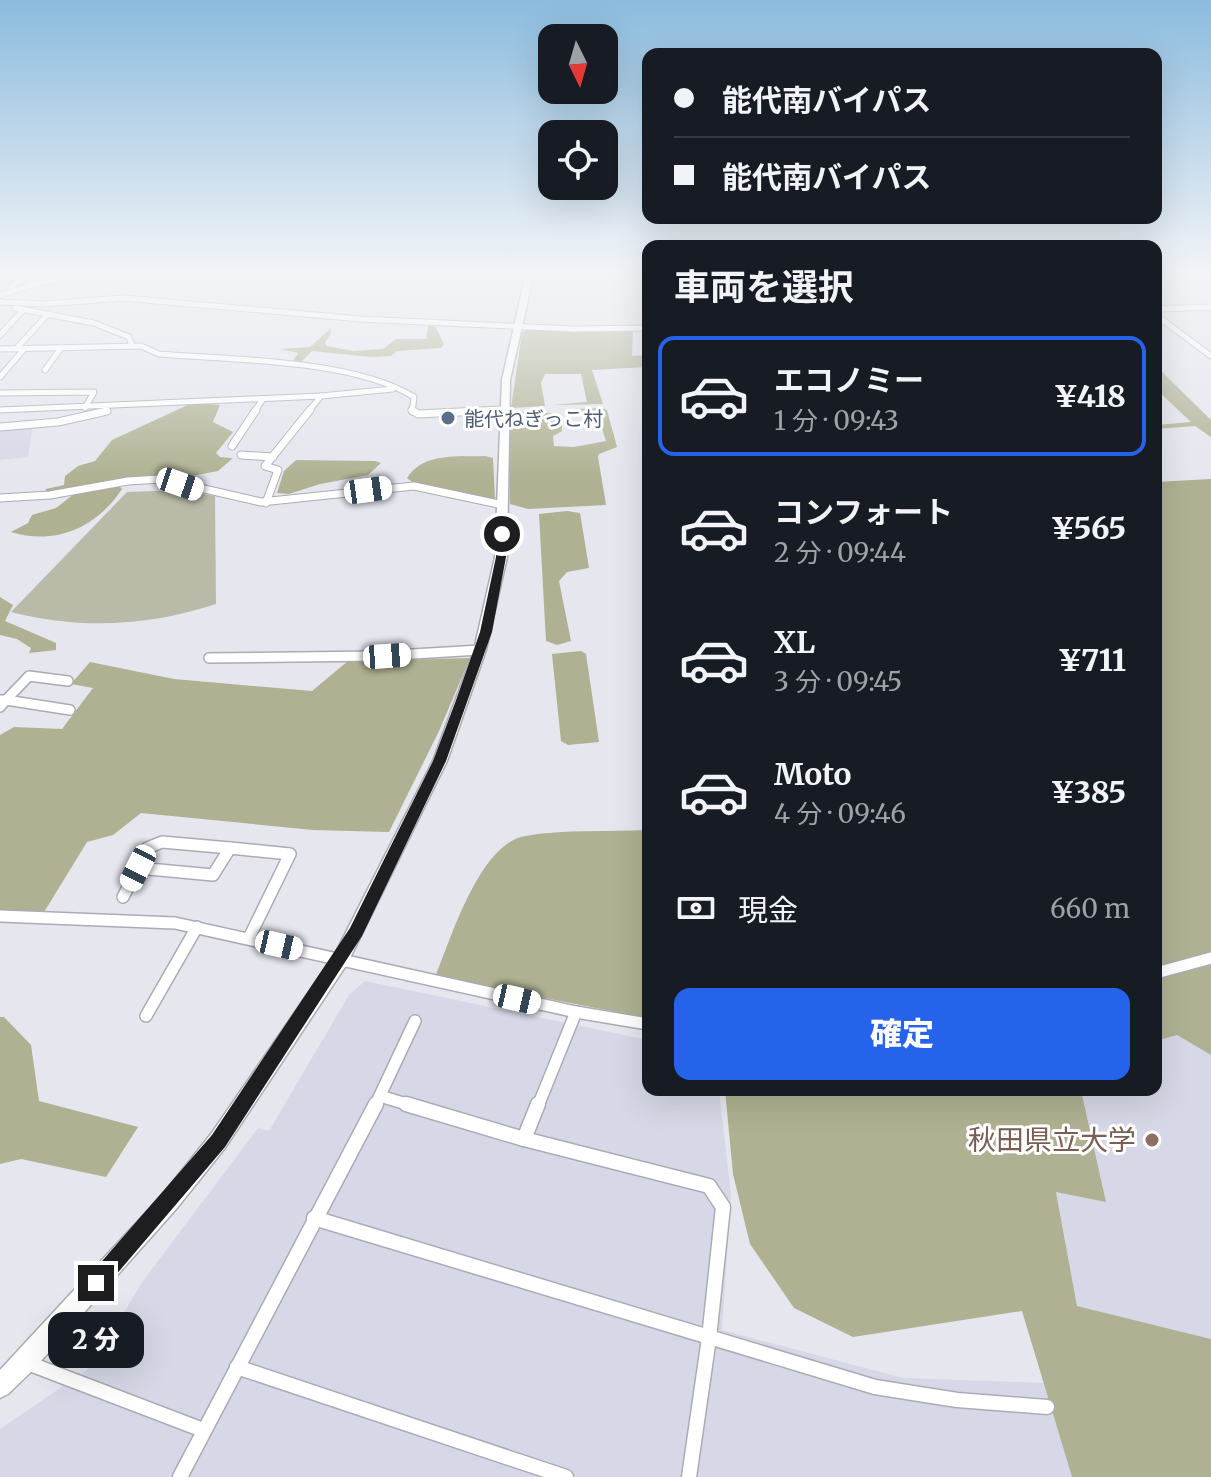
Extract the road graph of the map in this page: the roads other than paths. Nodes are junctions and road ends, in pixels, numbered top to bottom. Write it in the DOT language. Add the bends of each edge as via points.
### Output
graph roads {
  1 [pos="26,342"];
  2 [pos="131,342"];
  3 [pos="515,342"];
  4 [pos="1193,342"];
  5 [pos="132,346"];
  6 [pos="61,348"];
  7 [pos="0,349"];
  8 [pos="20,349"];
  9 [pos="1211,356"];
  10 [pos="0,366"];
  11 [pos="10,366"];
  12 [pos="45,370"];
  13 [pos="0,377"];
  14 [pos="37,381"];
  15 [pos="396,388"];
  16 [pos="0,393"];
  17 [pos="28,393"];
  18 [pos="321,396"];
  19 [pos="263,399"];
  20 [pos="126,407"];
  21 [pos="85,408"];
  22 [pos="0,410"];
  23 [pos="503,410"];
  24 [pos="0,427"];
  25 [pos="232,446"];
  26 [pos="241,455"];
  27 [pos="273,457"];
  28 [pos="0,498"];
  29 [pos="266,503"];
  30 [pos="503,505"];
  31 [pos="480,650"];
  32 [pos="209,658"];
  33 [pos="68,681"];
  34 [pos="2,702"];
  35 [pos="70,710"];
  36 [pos="230,848"];
  37 [pos="138,868"];
  38 [pos="123,897"];
  39 [pos="0,916"];
  40 [pos="197,927"];
  41 [pos="249,938"];
  42 [pos="1211,958"];
  43 [pos="341,959"];
  44 [pos="1162,971"];
  45 [pos="576,1012"];
  46 [pos="146,1016"];
  47 [pos="415,1021"];
  48 [pos="642,1023"];
  49 [pos="380,1096"];
  50 [pos="524,1139"];
  51 [pos="314,1218"];
  52 [pos="709,1338"];
  53 [pos="25,1362"];
  54 [pos="237,1367"];
  55 [pos="0,1386"];
  56 [pos="1047,1407"];
  57 [pos="203,1430"];
  58 [pos="180,1477"];
  59 [pos="566,1477"];
  60 [pos="689,1477"];
  1 -- 8 [label="street"];
  2 -- 5 [label="street"];
  3 -- 23 [label="highway"];
  4 -- 9 [label="street"];
  5 -- 6 [label="street"];
  5 -- 15 [label="street" via="159,354 340,373"];
  6 -- 8 [label="street"];
  6 -- 12 [label="street"];
  7 -- 8 [label="street"];
  8 -- 11 [label="street"];
  10 -- 11 [label="street"];
  11 -- 13 [label="street"];
  14 -- 17 [label="street"];
  15 -- 18 [label="street"];
  15 -- 23 [label="street" via="414,397 412,412 418,414"];
  16 -- 17 [label="street"];
  17 -- 21 [label="street" via="94,392"];
  18 -- 19 [label="street"];
  18 -- 27 [label="street"];
  19 -- 20 [label="street"];
  19 -- 25 [label="street"];
  20 -- 21 [label="street"];
  20 -- 24 [label="street" via="58,422"];
  21 -- 22 [label="street"];
  23 -- 30 [label="highway"];
  26 -- 27 [label="street"];
  27 -- 29 [label="street" via="265,466 278,470 277,479"];
  28 -- 29 [label="street" via="161,479"];
  29 -- 30 [label="street" via="414,486"];
  30 -- 31 [label="highway" via="501,557"];
  31 -- 32 [label="street"];
  31 -- 43 [label="highway" via="440,761"];
  33 -- 34 [label="street" via="29,676"];
  34 -- 35 [label="street"];
  36 -- 37 [label="street" via="162,842 147,848"];
  36 -- 37 [label="street" via="213,875"];
  36 -- 41 [label="street" via="290,854"];
  37 -- 38 [label="street"];
  39 -- 40 [label="street"];
  40 -- 41 [label="street"];
  40 -- 46 [label="street"];
  41 -- 43 [label="street"];
  42 -- 44 [label="street"];
  43 -- 45 [label="street"];
  43 -- 53 [label="highway" via="218,1141"];
  45 -- 48 [label="street"];
  45 -- 50 [label="street"];
  47 -- 49 [label="street"];
  49 -- 50 [label="street"];
  49 -- 51 [label="street"];
  50 -- 52 [label="street" via="709,1186 723,1207"];
  51 -- 52 [label="street"];
  51 -- 54 [label="street"];
  52 -- 56 [label="street" via="875,1387"];
  52 -- 60 [label="street"];
  53 -- 55 [label="highway"];
  53 -- 57 [label="street"];
  54 -- 57 [label="street"];
  54 -- 59 [label="street"];
  57 -- 58 [label="street"];
}
